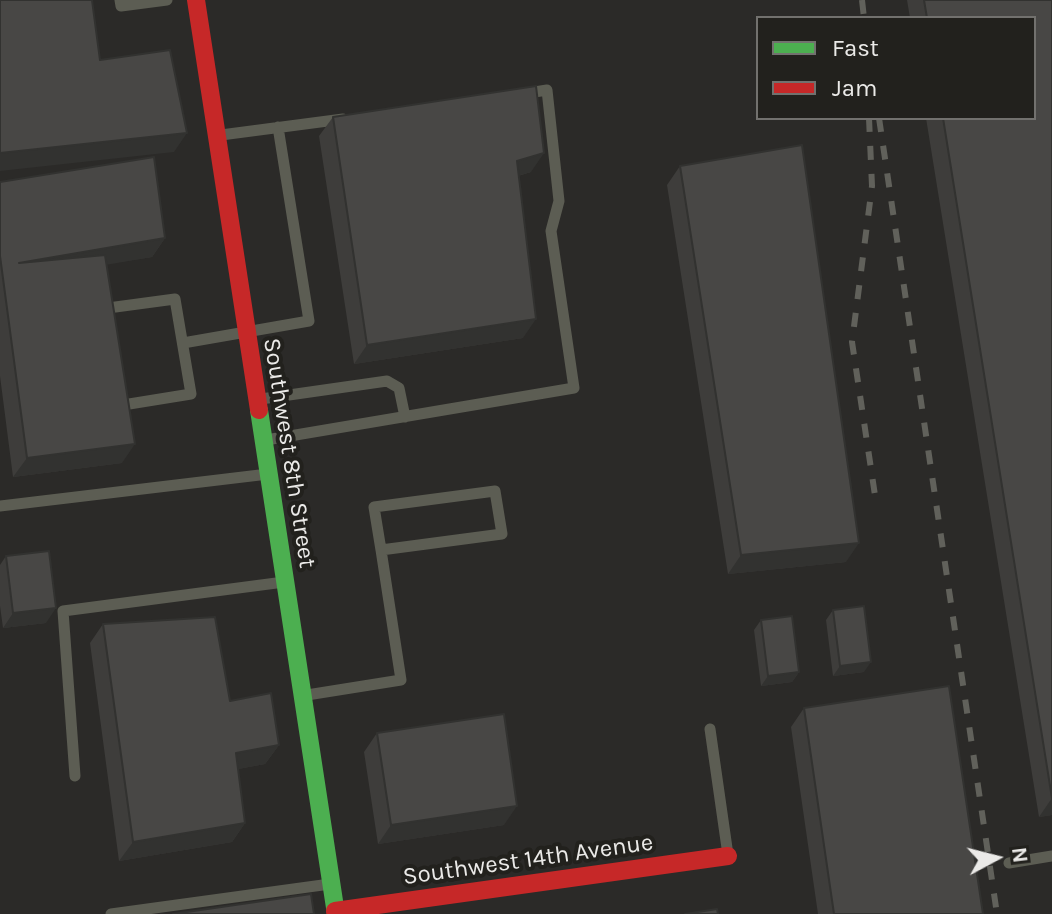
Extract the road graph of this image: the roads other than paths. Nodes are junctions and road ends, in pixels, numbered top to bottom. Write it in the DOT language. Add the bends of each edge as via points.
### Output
graph roads {
  1 [pos="120,0"];
  2 [pos="167,0"];
  3 [pos="196,0"];
  4 [pos="516,95"];
  5 [pos="359,116"];
  6 [pos="278,127"];
  7 [pos="216,136"];
  8 [pos="108,308"];
  9 [pos="247,332"];
  10 [pos="183,343"];
  11 [pos="257,400"];
  12 [pos="123,405"];
  13 [pos="405,417"];
  14 [pos="263,440"];
  15 [pos="268,474"];
  16 [pos="0,506"];
  17 [pos="381,550"];
  18 [pos="285,582"];
  19 [pos="302,696"];
  20 [pos="710,729"];
  21 [pos="75,776"];
  22 [pos="728,856"];
  23 [pos="1052,856"];
  24 [pos="1009,863"];
  25 [pos="331,884"];
  26 [pos="406,908"];
  27 [pos="335,912"];
  28 [pos="111,914"];
  1 -- 2 [label="lane" via="121,6"];
  3 -- 7 [label="street, Southwest 8th Street"];
  4 -- 13 [label="lane" via="547,90 559,201 551,231 574,388"];
  5 -- 6 [label="lane"];
  6 -- 7 [label="lane"];
  6 -- 9 [label="lane" via="309,321"];
  7 -- 9 [label="street, Southwest 8th Street"];
  8 -- 10 [label="lane" via="175,299"];
  9 -- 10 [label="lane"];
  9 -- 11 [label="street, Southwest 8th Street"];
  10 -- 12 [label="lane" via="191,394"];
  11 -- 13 [label="lane" via="387,381 399,388"];
  11 -- 14 [label="street, Southwest 8th Street"];
  13 -- 14 [label="lane"];
  14 -- 15 [label="street, Southwest 8th Street"];
  15 -- 16 [label="lane"];
  15 -- 18 [label="street, Southwest 8th Street"];
  17 -- 17 [label="lane" via="502,534 495,491 374,507"];
  17 -- 19 [label="lane" via="401,680"];
  18 -- 19 [label="street, Southwest 8th Street"];
  18 -- 21 [label="lane" via="63,611"];
  19 -- 25 [label="street, Southwest 8th Street"];
  20 -- 22 [label="lane"];
  22 -- 26 [label="street, Southwest 14th Avenue"];
  23 -- 24 [label="lane"];
  25 -- 27 [label="street, Southwest 8th Street"];
  25 -- 28 [label="lane"];
  26 -- 27 [label="street, Southwest 14th Avenue"];
}
